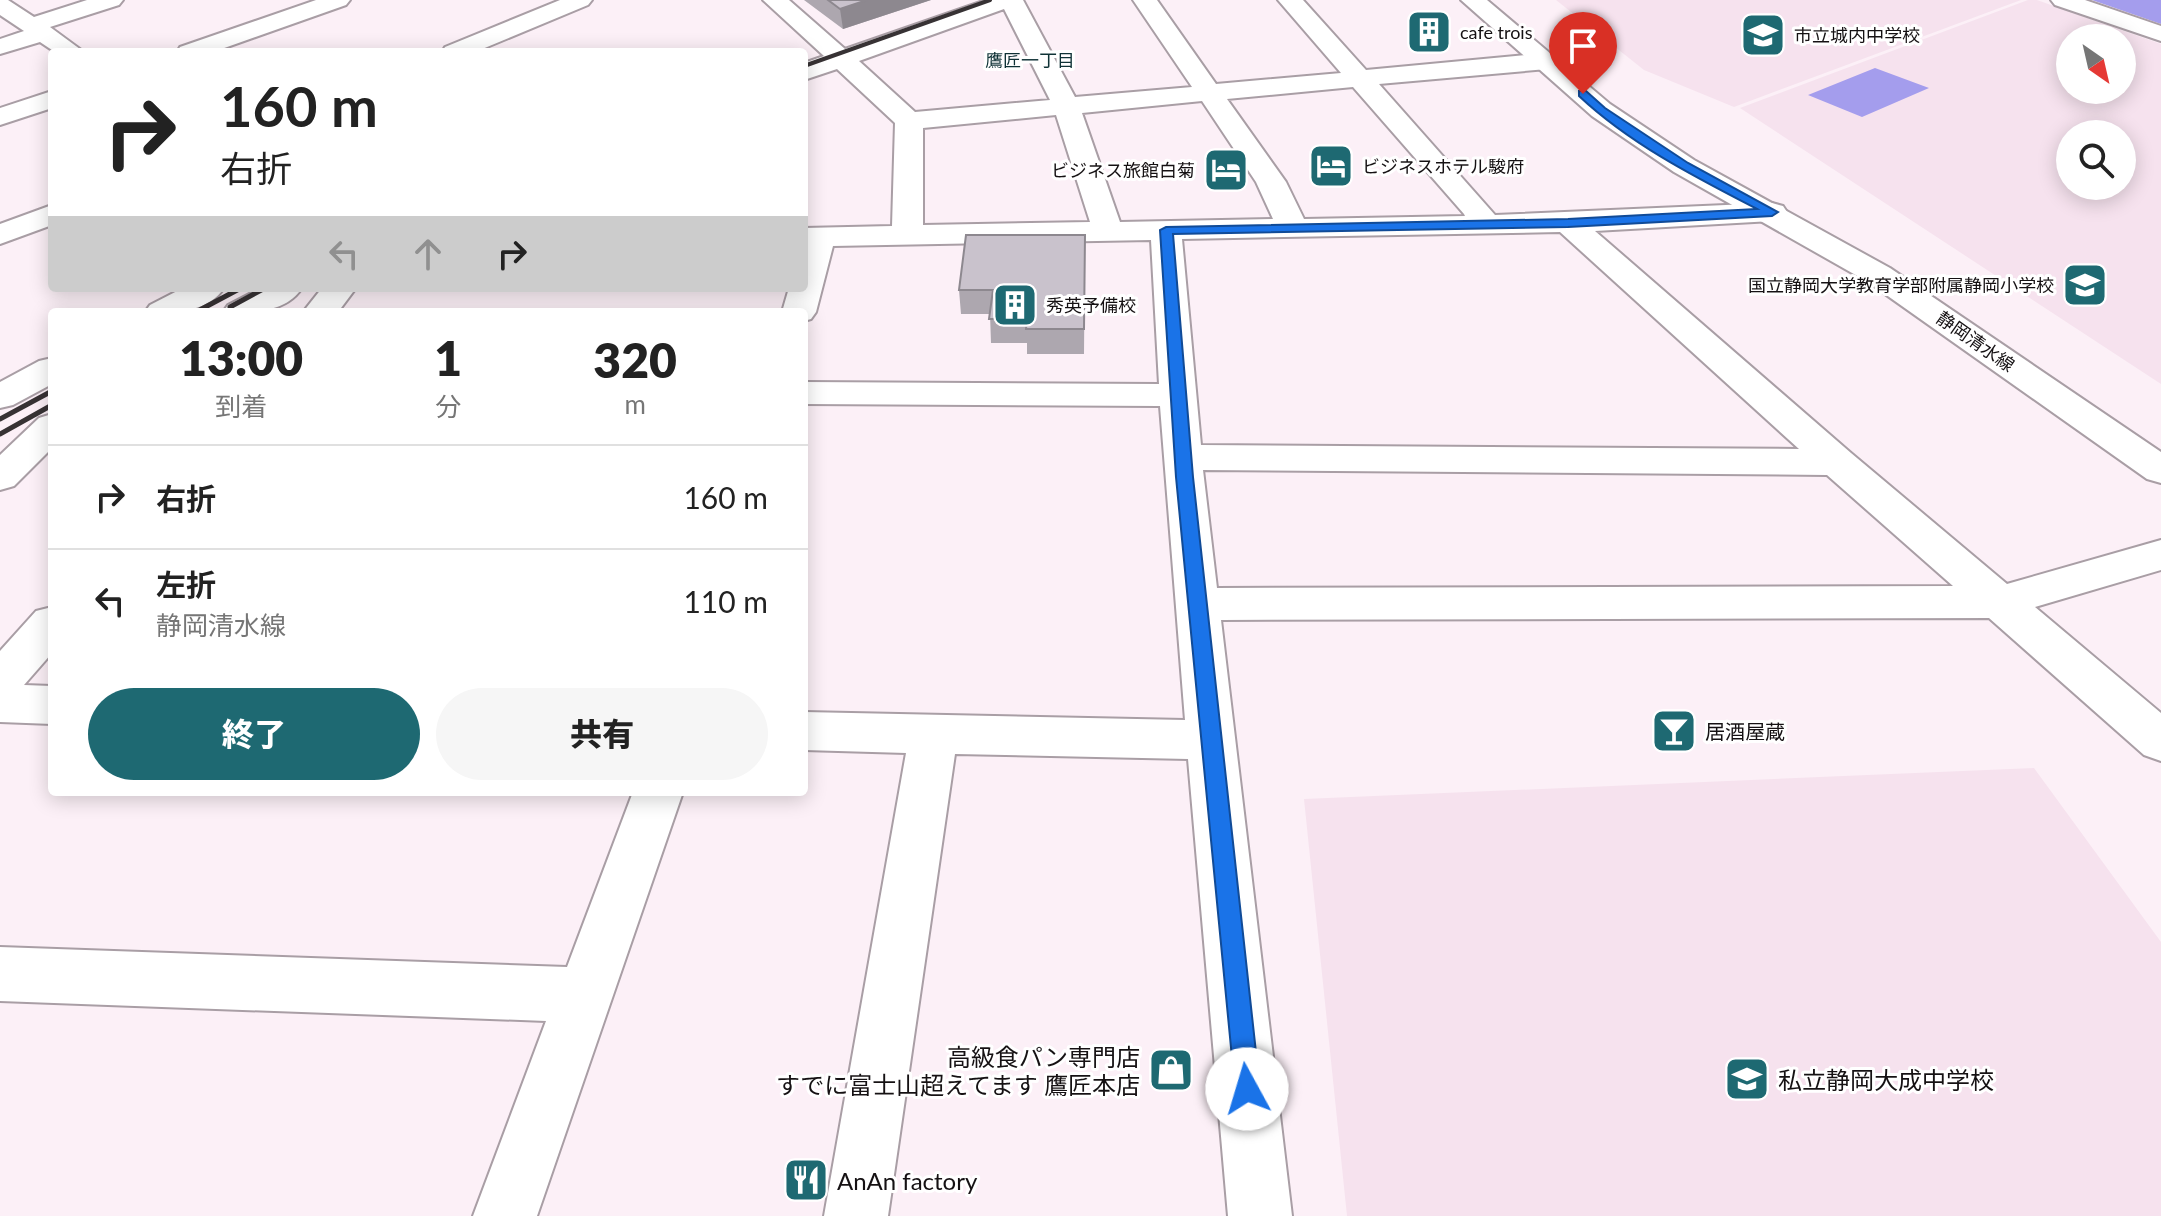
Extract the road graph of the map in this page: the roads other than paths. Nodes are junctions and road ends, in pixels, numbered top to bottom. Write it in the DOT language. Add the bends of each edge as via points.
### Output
graph roads {
  1 [pos="111,0"];
  2 [pos="338,0"];
  3 [pos="580,0"];
  4 [pos="775,0"];
  5 [pos="1010,0"];
  6 [pos="1290,0"];
  7 [pos="1473,0"];
  8 [pos="2063,0"];
  9 [pos="1155,1"];
  10 [pos="0,5"];
  11 [pos="38,29"];
  12 [pos="2161,34"];
  13 [pos="819,36"];
  14 [pos="0,47"];
  15 [pos="792,47"];
  16 [pos="66,48"];
  17 [pos="200,48"];
  18 [pos="464,48"];
  19 [pos="839,58"];
  20 [pos="1547,61"];
  21 [pos="808,70"];
  22 [pos="1360,79"];
  23 [pos="1209,93"];
  24 [pos="48,100"];
  25 [pos="1067,107"];
  26 [pos="0,117"];
  27 [pos="909,121"];
  28 [pos="1772,212"];
  29 [pos="48,216"];
  30 [pos="1568,223"];
  31 [pos="1487,225"];
  32 [pos="1293,228"];
  33 [pos="1166,230"];
  34 [pos="1108,231"];
  35 [pos="0,235"];
  36 [pos="907,235"];
  37 [pos="812,237"];
  38 [pos="808,260"];
  39 [pos="200,292"];
  40 [pos="278,292"];
  41 [pos="337,292"];
  42 [pos="170,308"];
  43 [pos="248,308"];
  44 [pos="323,308"];
  45 [pos="48,371"];
  46 [pos="808,393"];
  47 [pos="1179,395"];
  48 [pos="0,397"];
  49 [pos="48,415"];
  50 [pos="48,430"];
  51 [pos="0,443"];
  52 [pos="1183,457"];
  53 [pos="1837,462"];
  54 [pos="2161,470"];
  55 [pos="0,477"];
  56 [pos="2161,555"];
  57 [pos="1999,602"];
  58 [pos="1198,604"];
  59 [pos="48,627"];
  60 [pos="0,681"];
  61 [pos="0,703"];
  62 [pos="48,705"];
  63 [pos="808,731"];
  64 [pos="934,734"];
  65 [pos="1211,740"];
  66 [pos="2161,741"];
  67 [pos="657,796"];
  68 [pos="0,974"];
  69 [pos="584,995"];
  70 [pos="505,1216"];
  71 [pos="856,1216"];
  72 [pos="1260,1216"];
  1 -- 11 [label="street"];
  2 -- 17 [label="street"];
  3 -- 18 [label="street"];
  4 -- 13 [label="street"];
  5 -- 19 [label="street"];
  5 -- 25 [label="street"];
  6 -- 22 [label="street"];
  7 -- 20 [label="street, 静岡清水線"];
  8 -- 12 [label="street"];
  9 -- 23 [label="street"];
  10 -- 11 [label="street"];
  11 -- 14 [label="street"];
  11 -- 16 [label="street"];
  13 -- 15 [label="street"];
  13 -- 19 [label="street"];
  19 -- 21 [label="street"];
  19 -- 27 [label="street"];
  20 -- 22 [label="street"];
  20 -- 28 [label="street, 静岡清水線" via="1601,110 1684,166"];
  22 -- 23 [label="street"];
  22 -- 31 [label="street"];
  23 -- 25 [label="street"];
  23 -- 32 [label="street" via="1271,182"];
  24 -- 26 [label="street"];
  25 -- 27 [label="street"];
  25 -- 34 [label="street"];
  27 -- 36 [label="street"];
  28 -- 30 [label="street"];
  28 -- 54 [label="street, 静岡清水線" via="1879,275"];
  29 -- 35 [label="street"];
  30 -- 31 [label="street"];
  30 -- 53 [label="street"];
  31 -- 32 [label="street"];
  32 -- 33 [label="street"];
  33 -- 34 [label="street"];
  33 -- 47 [label="street"];
  34 -- 36 [label="street"];
  36 -- 37 [label="street"];
  37 -- 38 [label="street"];
  39 -- 42 [label="street"];
  40 -- 43 [label="street"];
  41 -- 44 [label="street"];
  45 -- 48 [label="street"];
  46 -- 47 [label="street"];
  47 -- 52 [label="street"];
  49 -- 51 [label="street"];
  50 -- 55 [label="street"];
  52 -- 53 [label="street"];
  52 -- 58 [label="street"];
  53 -- 57 [label="street"];
  56 -- 57 [label="street"];
  57 -- 58 [label="street"];
  57 -- 66 [label="street"];
  58 -- 65 [label="street"];
  59 -- 60 [label="street"];
  61 -- 62 [label="street"];
  63 -- 64 [label="street"];
  64 -- 65 [label="street"];
  64 -- 71 [label="street"];
  65 -- 72 [label="street"];
  67 -- 69 [label="street"];
  68 -- 69 [label="street"];
  69 -- 70 [label="street"];
}
